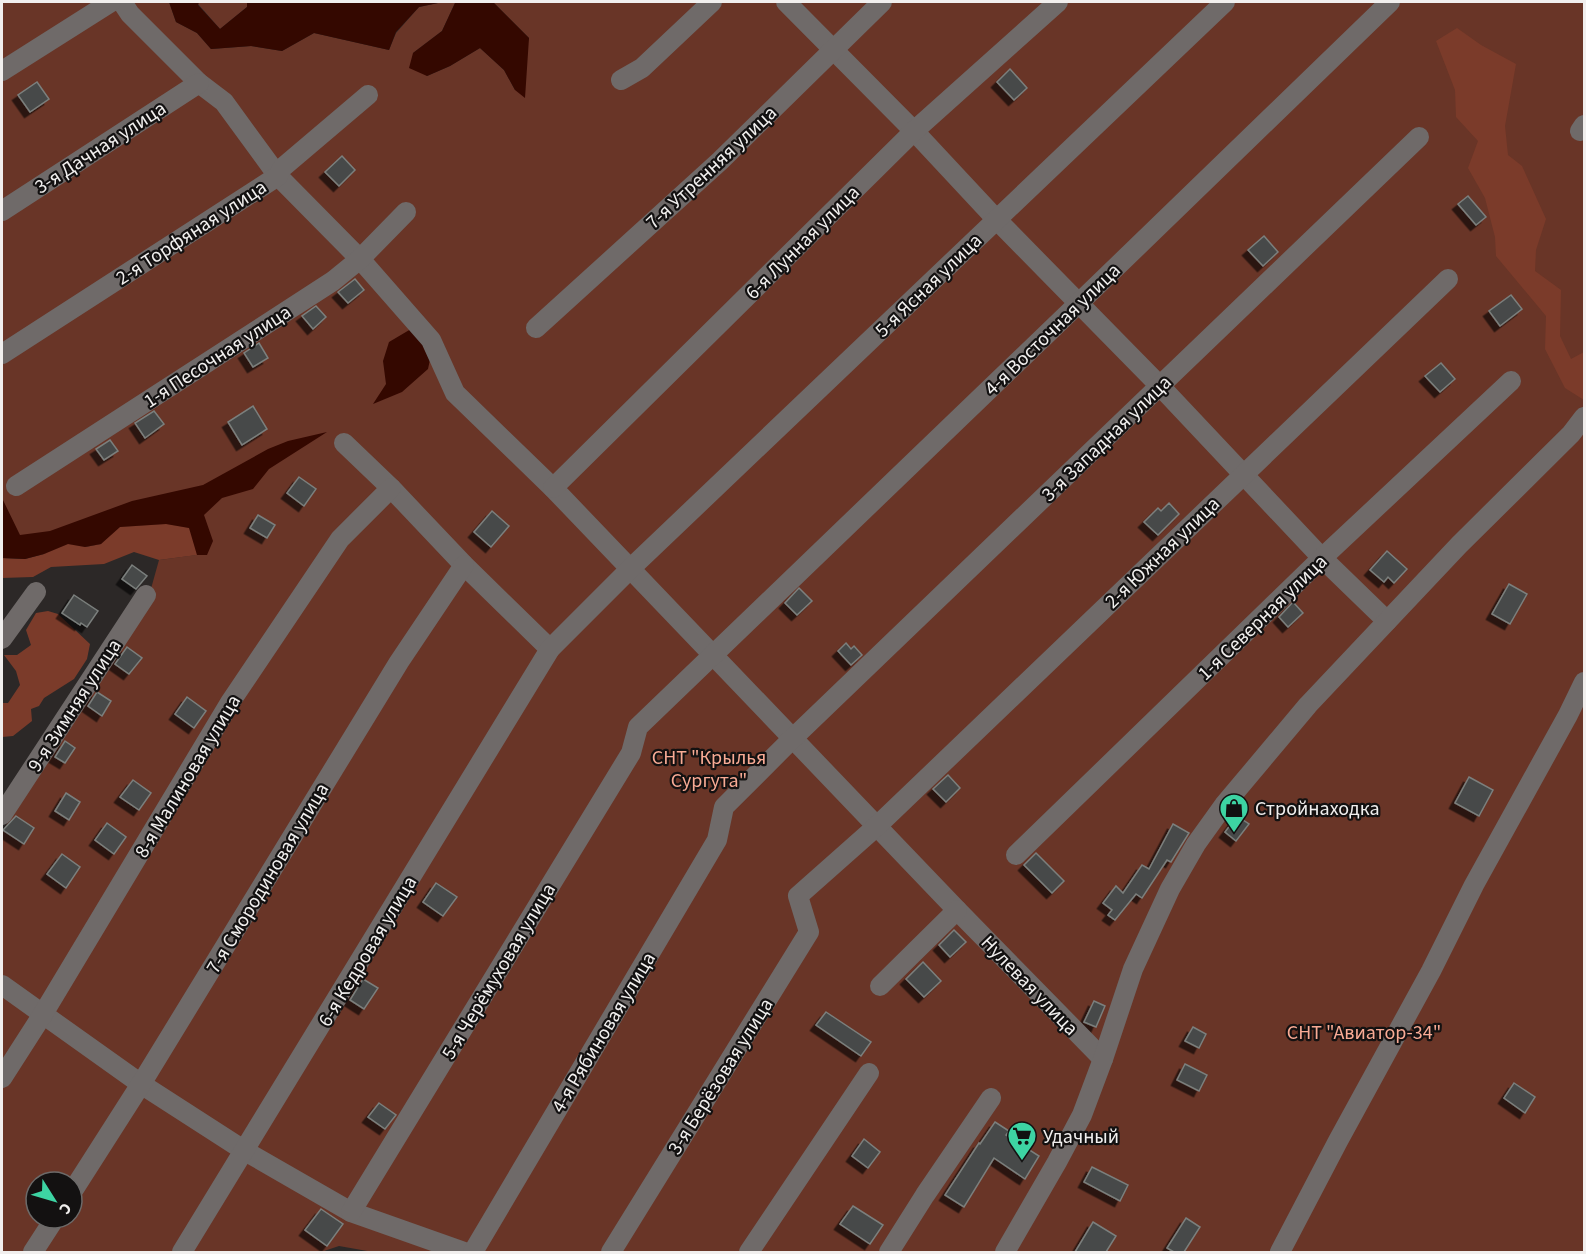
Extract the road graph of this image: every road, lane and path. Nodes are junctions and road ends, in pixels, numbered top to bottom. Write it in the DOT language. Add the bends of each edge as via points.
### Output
graph roads {
  1 [pos="111,2"];
  2 [pos="122,2"];
  3 [pos="712,2"];
  4 [pos="786,2"];
  5 [pos="882,2"];
  6 [pos="1058,2"];
  7 [pos="1225,2"];
  8 [pos="1390,2"];
  9 [pos="833,49"];
  10 [pos="2,71"];
  11 [pos="621,80"];
  12 [pos="199,83"];
  13 [pos="368,95"];
  14 [pos="914,131"];
  15 [pos="1419,137"];
  16 [pos="278,176"];
  17 [pos="2,211"];
  18 [pos="406,212"];
  19 [pos="997,220"];
  20 [pos="360,259"];
  21 [pos="1448,279"];
  22 [pos="1079,303"];
  23 [pos="536,328"];
  24 [pos="2,354"];
  25 [pos="1511,381"];
  26 [pos="1160,386"];
  27 [pos="1584,417"];
  28 [pos="344,443"];
  29 [pos="1242,475"];
  30 [pos="16,486"];
  31 [pos="391,488"];
  32 [pos="554,488"];
  33 [pos="1322,558"];
  34 [pos="464,566"];
  35 [pos="631,568"];
  36 [pos="36,592"];
  37 [pos="146,595"];
  38 [pos="1387,621"];
  39 [pos="2,639"];
  40 [pos="550,650"];
  41 [pos="713,656"];
  42 [pos="1584,682"];
  43 [pos="638,727"];
  44 [pos="793,738"];
  45 [pos="724,807"];
  46 [pos="2,815"];
  47 [pos="877,826"];
  48 [pos="1016,855"];
  49 [pos="798,896"];
  50 [pos="957,910"];
  51 [pos="2,985"];
  52 [pos="880,986"];
  53 [pos="43,1014"];
  54 [pos="1103,1059"];
  55 [pos="869,1073"];
  56 [pos="2,1078"];
  57 [pos="141,1084"];
  58 [pos="991,1098"];
  59 [pos="245,1151"];
  60 [pos="84,1173"];
  61 [pos="351,1212"];
  62 [pos="48,1230"];
  63 [pos="33,1252"];
  64 [pos="182,1252"];
  65 [pos="464,1252"];
  66 [pos="473,1252"];
  67 [pos="611,1252"];
  68 [pos="749,1252"];
  69 [pos="889,1252"];
  70 [pos="1005,1252"];
  71 [pos="1280,1252"];
  1 -- 10 [label="street"];
  2 -- 12 [label="street, Нулевая улица"];
  3 -- 11 [label="street" via="642,68"];
  4 -- 9 [label="street"];
  5 -- 9 [label="street, 7-я Утренняя улица"];
  6 -- 14 [label="street, 6-я Лунная улица"];
  7 -- 19 [label="street, 5-я Ясная улица"];
  8 -- 22 [label="street, 4-я Восточная улица"];
  9 -- 14 [label="street"];
  9 -- 23 [label="street, 7-я Утренняя улица" via="720,161"];
  12 -- 16 [label="street, Нулевая улица" via="224,102"];
  12 -- 17 [label="street, 3-я Дачная улица"];
  13 -- 16 [label="street, 2-я Торфяная улица" via="282,168"];
  14 -- 19 [label="street"];
  14 -- 32 [label="street, 6-я Лунная улица"];
  15 -- 26 [label="street, 3-я Западная улица"];
  16 -- 20 [label="street, Нулевая улица"];
  16 -- 24 [label="street, 2-я Торфяная улица"];
  18 -- 20 [label="street, 1-я Песочная улица"];
  19 -- 22 [label="street"];
  19 -- 35 [label="street, 5-я Ясная улица"];
  20 -- 30 [label="street, 1-я Песочная улица" via="333,281"];
  20 -- 32 [label="street, Нулевая улица" via="432,340 455,393"];
  21 -- 29 [label="street, 2-я Южная улица"];
  22 -- 26 [label="street"];
  22 -- 41 [label="street, 4-я Восточная улица"];
  25 -- 33 [label="street, 1-я Северная улица"];
  26 -- 29 [label="street"];
  26 -- 44 [label="street, 3-я Западная улица"];
  27 -- 38 [label="street"];
  28 -- 31 [label="street"];
  29 -- 33 [label="street"];
  29 -- 47 [label="street, 2-я Южная улица"];
  31 -- 34 [label="street"];
  31 -- 53 [label="street, 8-я Малиновая улица" via="340,539 231,701"];
  32 -- 35 [label="street, Нулевая улица"];
  33 -- 38 [label="street"];
  33 -- 48 [label="street, 1-я Северная улица"];
  34 -- 40 [label="street"];
  34 -- 57 [label="street, 7-я Смородиновая улица" via="399,663"];
  35 -- 40 [label="street, 5-я Ясная улица"];
  35 -- 41 [label="street, Нулевая улица"];
  36 -- 39 [label="street"];
  37 -- 46 [label="street, 9-я Зимняя улица"];
  38 -- 54 [label="street" via="1308,705 1196,844 1133,969"];
  40 -- 59 [label="street, 6-я Кедровая улица"];
  41 -- 43 [label="street, 4-я Восточная улица"];
  41 -- 44 [label="street, Нулевая улица"];
  42 -- 71 [label="street"];
  43 -- 61 [label="street, 5-я Черёмуховая улица" via="631,753"];
  44 -- 45 [label="street, 3-я Западная улица"];
  44 -- 47 [label="street, Нулевая улица"];
  45 -- 66 [label="street, 4-я Рябиновая улица" via="717,840"];
  47 -- 49 [label="street, 2-я Южная улица"];
  47 -- 50 [label="street, Нулевая улица"];
  49 -- 67 [label="street, 3-я Берёзовая улица" via="809,932"];
  50 -- 52 [label="street"];
  50 -- 54 [label="street, Нулевая улица"];
  51 -- 53 [label="street"];
  53 -- 56 [label="street, 8-я Малиновая улица"];
  53 -- 57 [label="street"];
  54 -- 70 [label="street" via="1082,1115"];
  55 -- 68 [label="street"];
  57 -- 59 [label="street"];
  57 -- 60 [label="street, 7-я Смородиновая улица"];
  58 -- 69 [label="street"];
  59 -- 61 [label="street"];
  59 -- 64 [label="street, 6-я Кедровая улица"];
  61 -- 65 [label="street"];
  62 -- 63 [label="street"];
}
